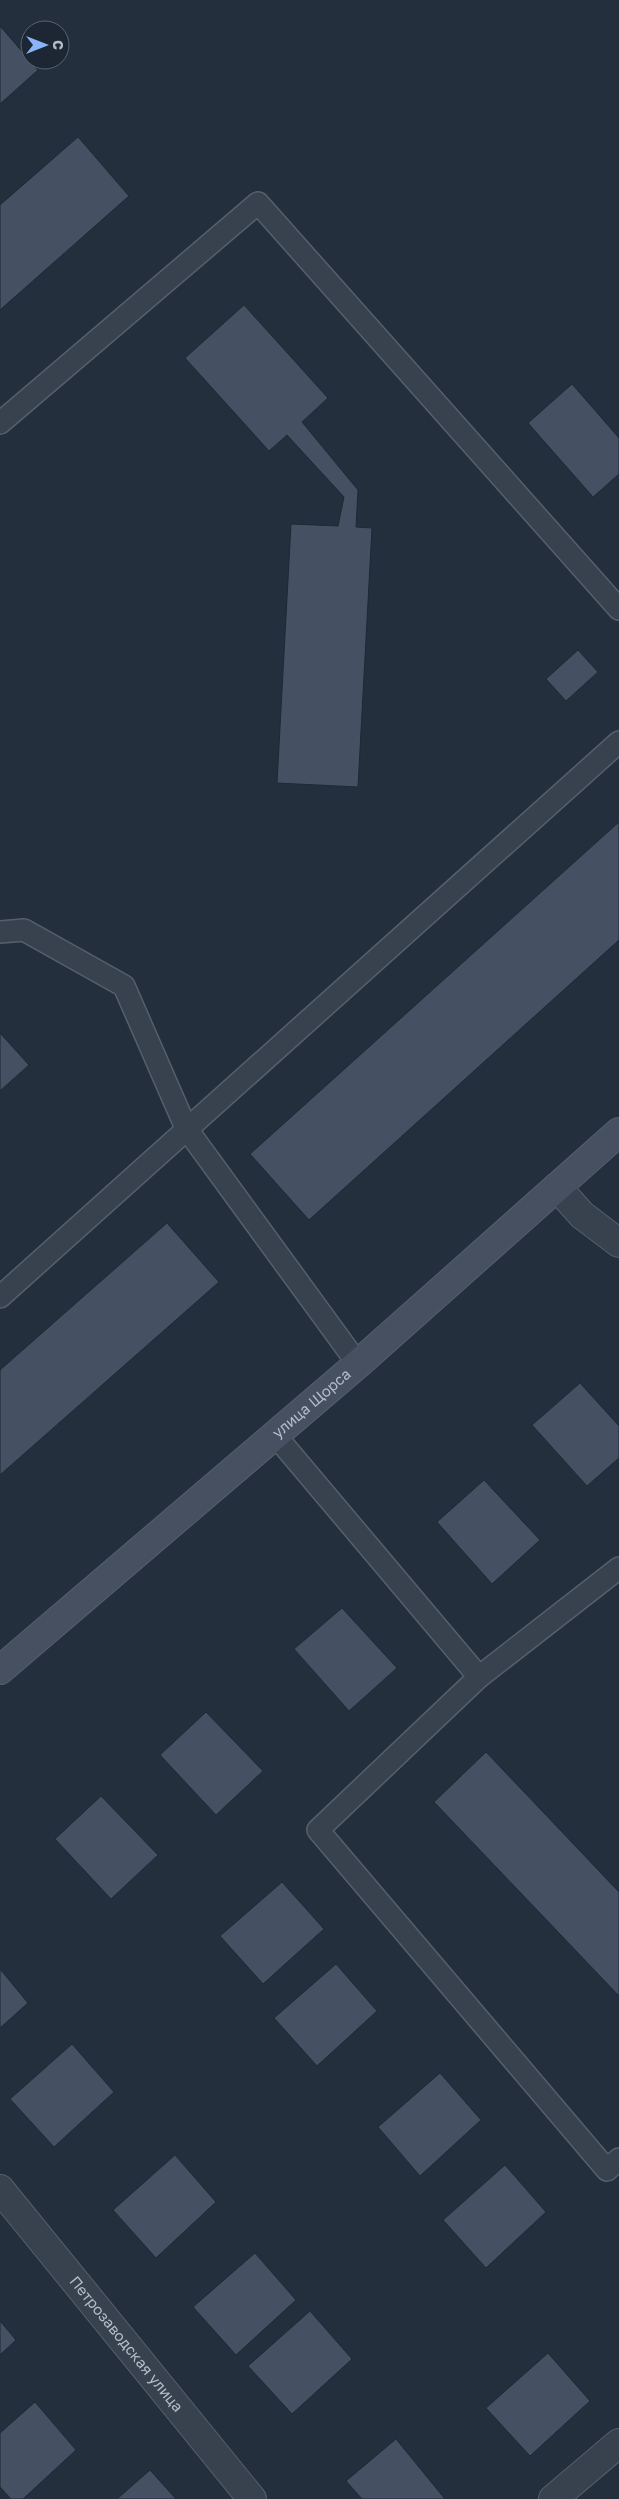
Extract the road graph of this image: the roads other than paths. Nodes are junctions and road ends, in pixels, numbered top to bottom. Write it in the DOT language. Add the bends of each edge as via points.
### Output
graph roads {
  1 [pos="0,423"];
  2 [pos="619,609"];
  3 [pos="619,742"];
  4 [pos="0,932"];
  5 [pos="186,1128"];
  6 [pos="619,1132"];
  7 [pos="557,1187"];
  8 [pos="619,1243"];
  9 [pos="0,1296"];
  10 [pos="358,1364"];
  11 [pos="275,1436"];
  12 [pos="619,1568"];
  13 [pos="0,1670"];
  14 [pos="479,1676"];
  15 [pos="619,2159"];
  16 [pos="0,2189"];
  17 [pos="619,2443"];
  18 [pos="252,2499"];
  19 [pos="553,2499"];
  1 -- 2 [label="lane" via="258,203"];
  3 -- 5 [label="lane"];
  4 -- 5 [label="lane" via="24,930 124,986"];
  5 -- 9 [label="lane"];
  5 -- 10 [label="lane"];
  6 -- 7 [label="street, улица Щорса"];
  7 -- 8 [label="street" via="582,1215"];
  7 -- 10 [label="street, улица Щорса"];
  10 -- 11 [label="street, улица Щорса"];
  11 -- 13 [label="street, улица Щорса"];
  11 -- 14 [label="lane"];
  12 -- 14 [label="lane"];
  14 -- 15 [label="lane" via="318,1830 607,2170"];
  16 -- 18 [label="street, Петрозаводская улица"];
  17 -- 19 [label="street"];
}
